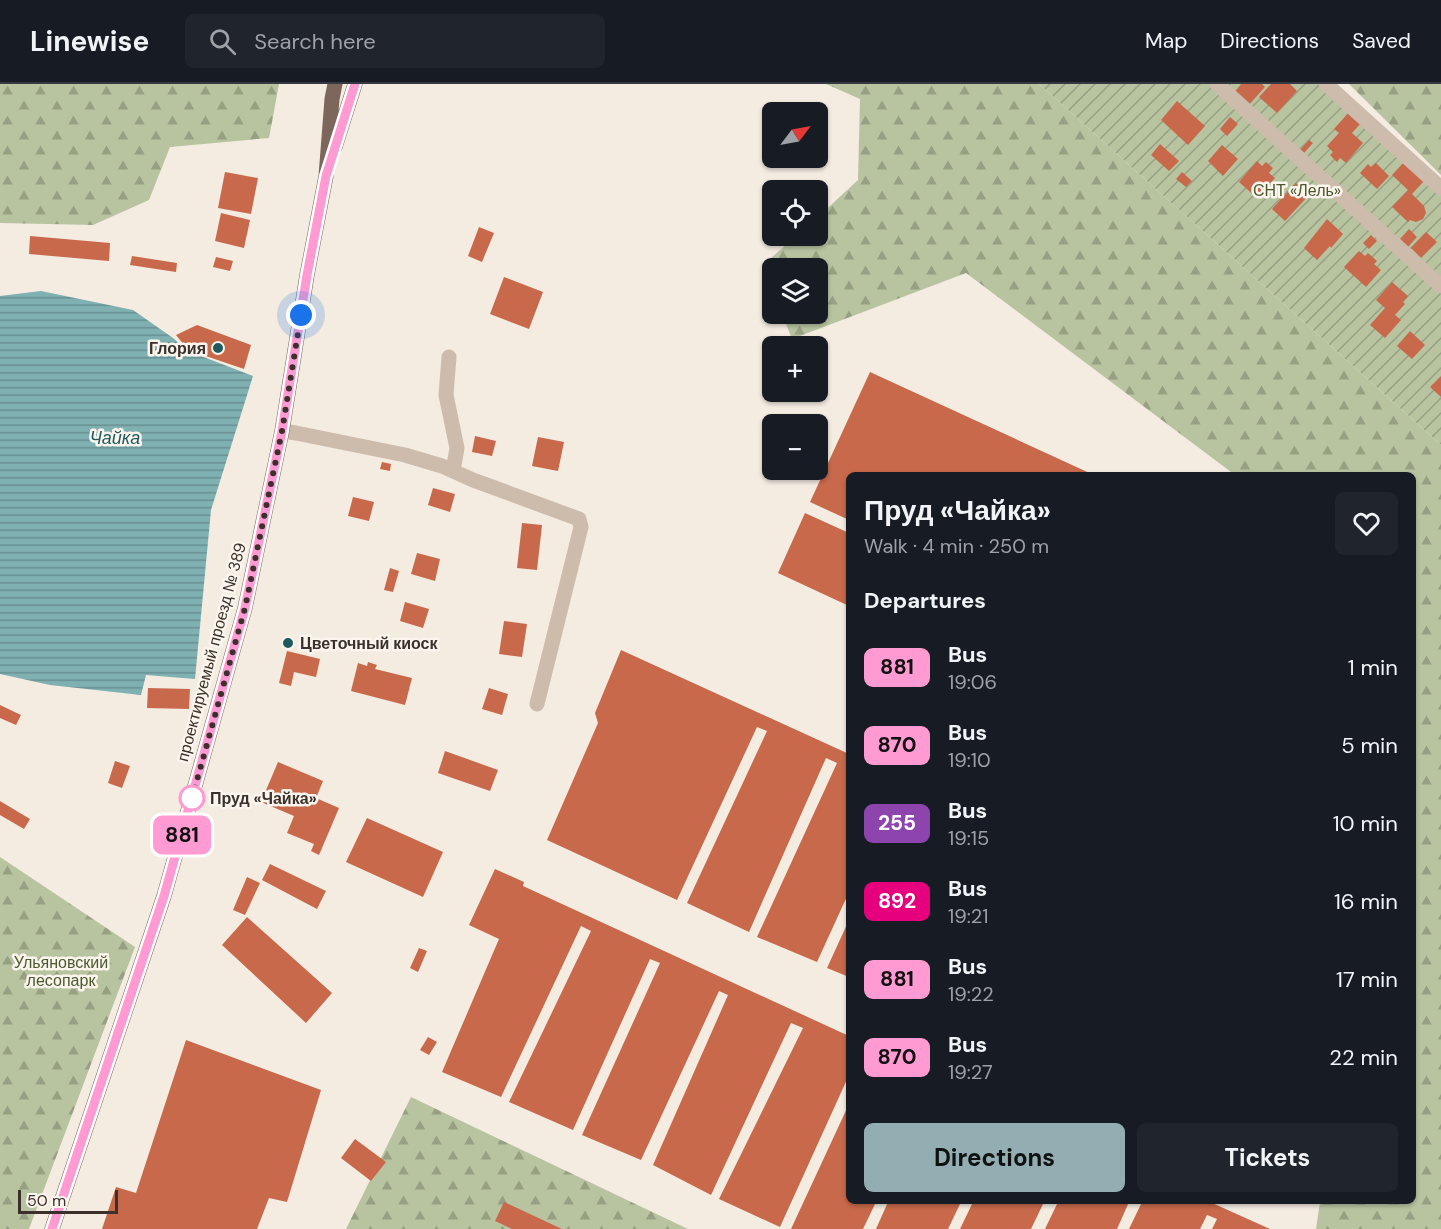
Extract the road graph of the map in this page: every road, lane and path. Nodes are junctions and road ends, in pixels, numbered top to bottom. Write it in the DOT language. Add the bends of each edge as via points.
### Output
graph roads {
  1 [pos="335,84"];
  2 [pos="355,84"];
  3 [pos="1218,84"];
  4 [pos="1326,84"];
  5 [pos="326,176"];
  6 [pos="1441,188"];
  7 [pos="1441,286"];
  8 [pos="449,357"];
  9 [pos="282,431"];
  10 [pos="453,471"];
  11 [pos="537,704"];
  12 [pos="52,1229"];
  1 -- 5 [label="main road, проектируемый проезд № 389"];
  2 -- 5 [label="main road, проектируемый проезд № 389"];
  3 -- 7 [label="street"];
  4 -- 6 [label="street"];
  5 -- 9 [label="main road, проектируемый проезд № 389"];
  8 -- 10 [label="street" via="446,395 457,448"];
  9 -- 10 [label="street" via="405,455"];
  9 -- 12 [label="main road, проектируемый проезд № 389" via="245,608 164,896"];
  10 -- 11 [label="street" via="579,519 581,527"];
}
